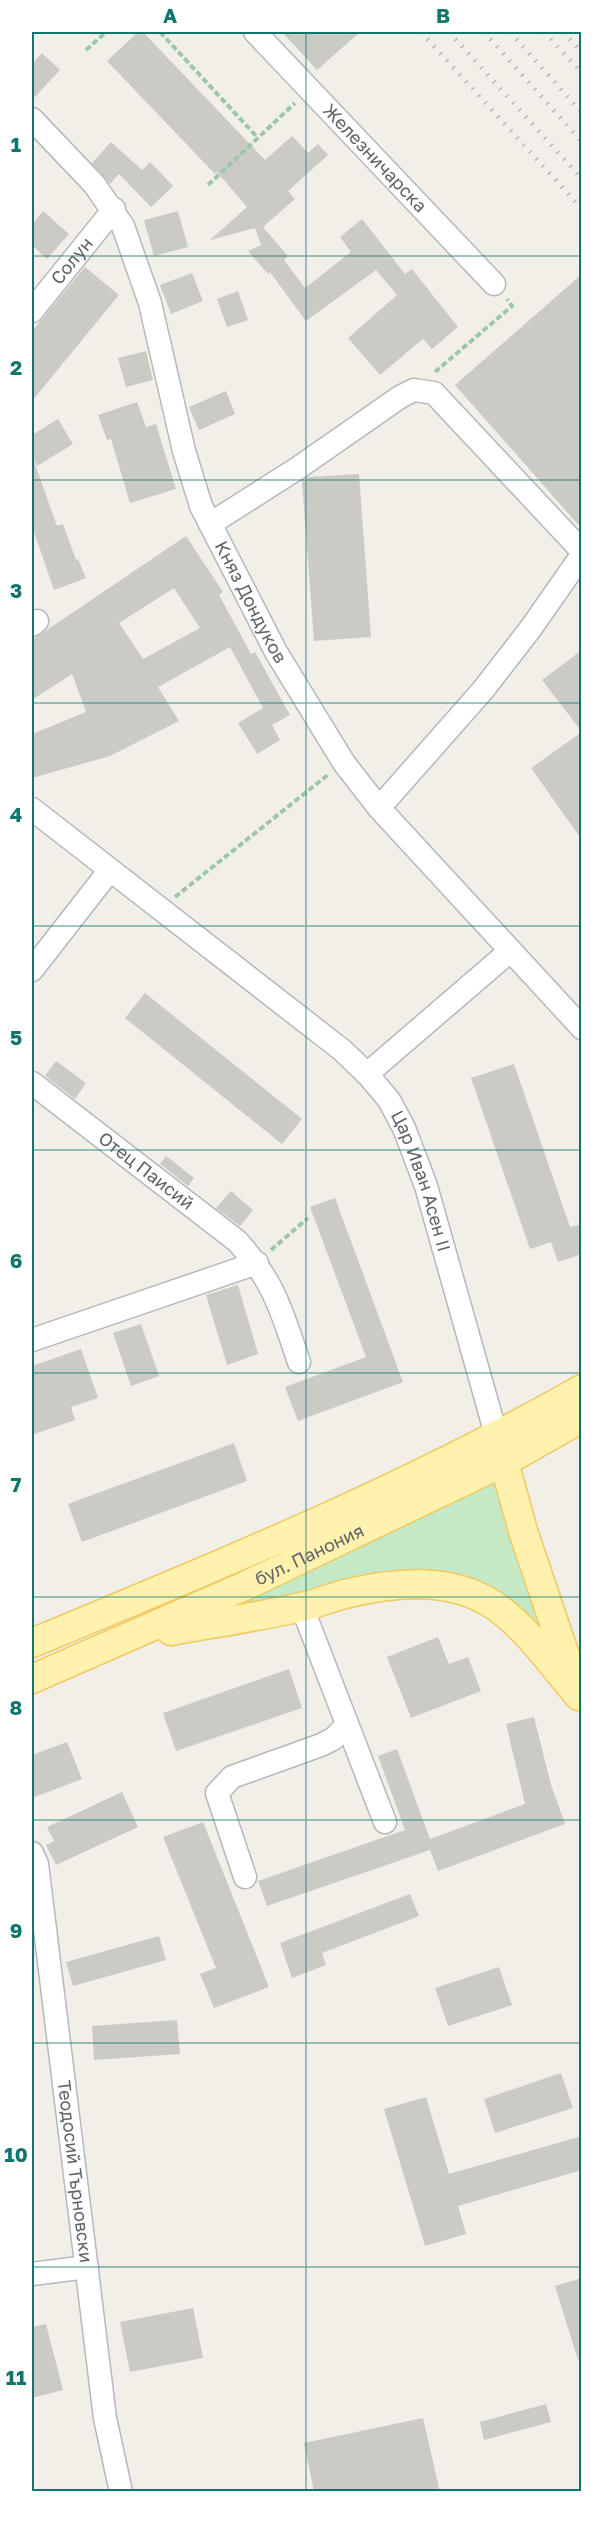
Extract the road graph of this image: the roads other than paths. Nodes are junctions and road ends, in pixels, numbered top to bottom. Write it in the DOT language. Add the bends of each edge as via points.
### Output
graph roads {
  1 [pos="255,32"];
  2 [pos="32,119"];
  3 [pos="114,209"];
  4 [pos="494,284"];
  5 [pos="32,311"];
  6 [pos="210,524"];
  7 [pos="582,553"];
  8 [pos="32,808"];
  9 [pos="379,808"];
  10 [pos="110,870"];
  11 [pos="510,951"];
  12 [pos="32,970"];
  13 [pos="582,1028"];
  14 [pos="367,1074"];
  15 [pos="32,1083"];
  16 [pos="257,1263"];
  17 [pos="32,1340"];
  18 [pos="299,1362"];
  19 [pos="582,1389"];
  20 [pos="582,1419"];
  21 [pos="543,1426"];
  22 [pos="500,1450"];
  23 [pos="302,1607"];
  24 [pos="129,1638"];
  25 [pos="32,1643"];
  26 [pos="32,1679"];
  27 [pos="580,1701"];
  28 [pos="346,1726"];
  29 [pos="385,1822"];
  30 [pos="32,1853"];
  31 [pos="245,1877"];
  32 [pos="87,2267"];
  33 [pos="32,2274"];
  34 [pos="121,2492"];
  1 -- 4 [label="street, Железничарска"];
  2 -- 3 [label="street, Княз Дондуков" via="69,155"];
  3 -- 5 [label="street, Солун"];
  3 -- 6 [label="street, Княз Дондуков" via="141,274 184,451"];
  6 -- 7 [label="street" via="414,390 434,393"];
  6 -- 9 [label="street, Княз Дондуков" via="276,652 344,763"];
  7 -- 9 [label="street" via="483,690"];
  8 -- 10 [label="street, Цар Иван Асен II"];
  9 -- 11 [label="street, Княз Дондуков"];
  10 -- 12 [label="street"];
  10 -- 14 [label="street, Цар Иван Асен II" via="342,1050"];
  11 -- 13 [label="street, Княз Дондуков"];
  11 -- 14 [label="street"];
  14 -- 22 [label="street, Цар Иван Асен II" via="394,1109 426,1186"];
  15 -- 16 [label="street, Отец Паисий" via="237,1241"];
  16 -- 17 [label="street"];
  16 -- 18 [label="street, Отец Паисий" via="276,1294"];
  19 -- 21 [label="main road, бул. Панония"];
  20 -- 21 [label="main road, бул. Панония"];
  21 -- 22 [label="main road, бул. Панония"];
  22 -- 24 [label="main road, бул. Панония" via="247,1585"];
  22 -- 25 [label="main road, бул. Панония" via="406,1481"];
  22 -- 27 [label="main road, Цар Иван Асен II"];
  23 -- 24 [label="main road"];
  23 -- 27 [label="main road" via="382,1586 437,1585 468,1592 495,1606 518,1626"];
  23 -- 28 [label="street"];
  24 -- 26 [label="main road, бул. Панония"];
  28 -- 29 [label="street"];
  28 -- 31 [label="street" via="321,1745 232,1777 217,1793"];
  30 -- 32 [label="street, Теодосий Търновски" via="37,1864"];
  32 -- 33 [label="street"];
  32 -- 34 [label="street, Теодосий Търновски" via="105,2418"];
}
